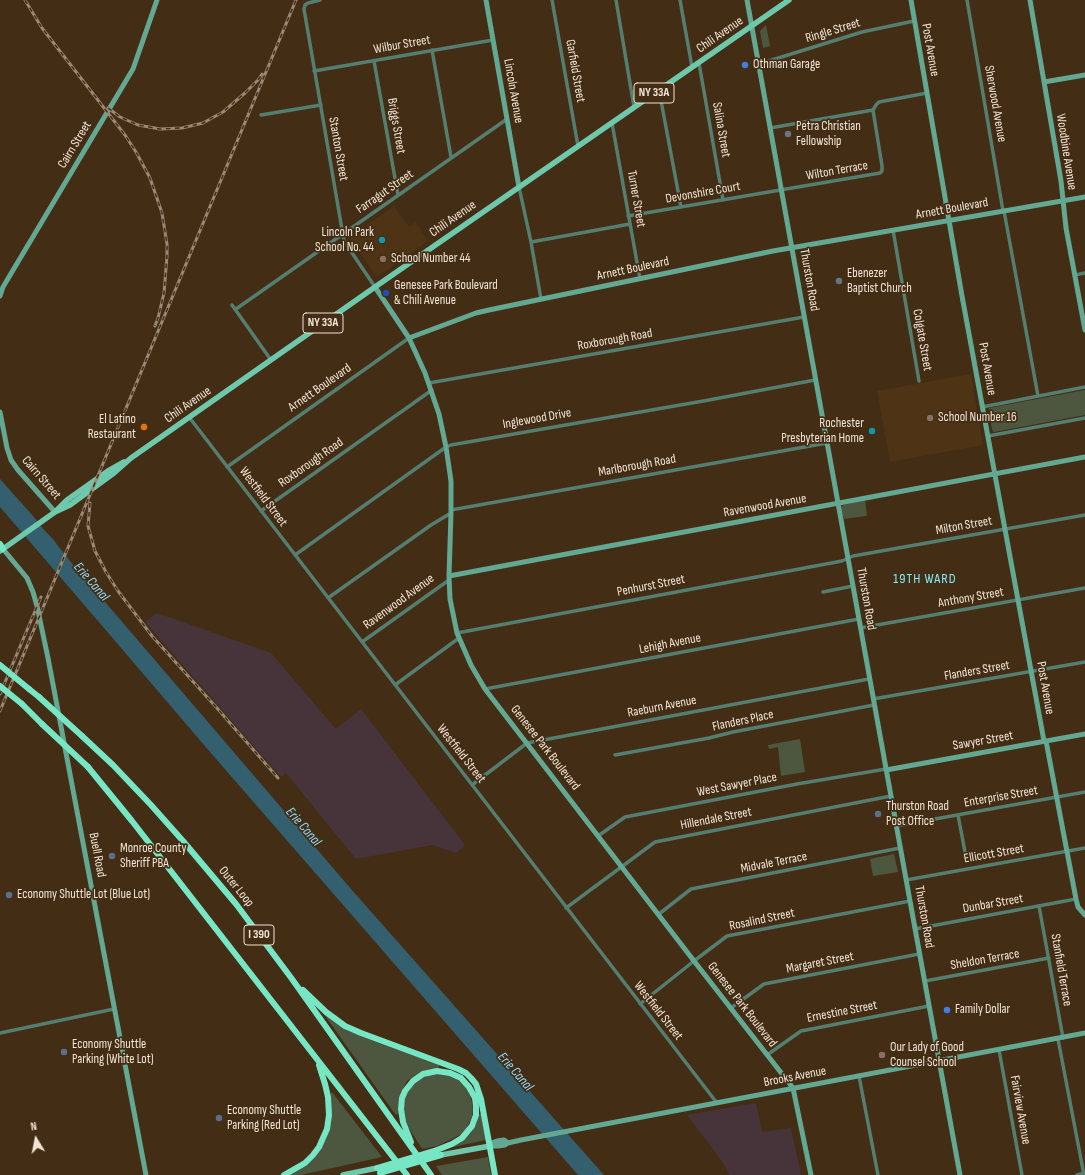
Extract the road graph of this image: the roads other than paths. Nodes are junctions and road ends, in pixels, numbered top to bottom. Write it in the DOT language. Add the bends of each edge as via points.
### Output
graph roads {
  1 [pos="157,0"];
  2 [pos="320,0"];
  3 [pos="486,0"];
  4 [pos="552,0"];
  5 [pos="616,0"];
  6 [pos="680,0"];
  7 [pos="747,0"];
  8 [pos="789,0"];
  9 [pos="911,0"];
  10 [pos="967,0"];
  11 [pos="1030,0"];
  12 [pos="914,21"];
  13 [pos="752,26"];
  14 [pos="493,40"];
  15 [pos="432,50"];
  16 [pos="374,60"];
  17 [pos="699,63"];
  18 [pos="758,64"];
  19 [pos="692,67"];
  20 [pos="314,71"];
  21 [pos="1085,75"];
  22 [pos="1044,82"];
  23 [pos="659,90"];
  24 [pos="927,93"];
  25 [pos="320,105"];
  26 [pos="634,107"];
  27 [pos="873,110"];
  28 [pos="261,115"];
  29 [pos="507,119"];
  30 [pos="612,123"];
  31 [pos="770,128"];
  32 [pos="578,146"];
  33 [pos="451,157"];
  34 [pos="519,187"];
  35 [pos="781,190"];
  36 [pos="398,195"];
  37 [pos="1085,197"];
  38 [pos="724,200"];
  39 [pos="1063,200"];
  40 [pos="681,207"];
  41 [pos="1004,211"];
  42 [pos="628,216"];
  43 [pos="949,220"];
  44 [pos="630,224"];
  45 [pos="893,230"];
  46 [pos="343,234"];
  47 [pos="531,242"];
  48 [pos="792,248"];
  49 [pos="1085,273"];
  50 [pos="1075,275"];
  51 [pos="640,279"];
  52 [pos="375,287"];
  53 [pos="0,296"];
  54 [pos="541,299"];
  55 [pos="232,304"];
  56 [pos="236,309"];
  57 [pos="804,317"];
  58 [pos="1085,330"];
  59 [pos="409,338"];
  60 [pos="271,360"];
  61 [pos="815,380"];
  62 [pos="919,381"];
  63 [pos="429,383"];
  64 [pos="1085,388"];
  65 [pos="432,390"];
  66 [pos="1038,396"];
  67 [pos="982,406"];
  68 [pos="0,412"];
  69 [pos="189,417"];
  70 [pos="1085,418"];
  71 [pos="988,436"];
  72 [pos="827,443"];
  73 [pos="446,447"];
  74 [pos="1085,457"];
  75 [pos="227,467"];
  76 [pos="995,474"];
  77 [pos="838,504"];
  78 [pos="261,511"];
  79 [pos="55,512"];
  80 [pos="451,512"];
  81 [pos="1085,515"];
  82 [pos="1005,528"];
  83 [pos="1,547"];
  84 [pos="295,555"];
  85 [pos="848,558"];
  86 [pos="449,578"];
  87 [pos="853,586"];
  88 [pos="1085,588"];
  89 [pos="823,592"];
  90 [pos="328,598"];
  91 [pos="1018,600"];
  92 [pos="859,619"];
  93 [pos="860,628"];
  94 [pos="458,635"];
  95 [pos="362,642"];
  96 [pos="1085,662"];
  97 [pos="0,664"];
  98 [pos="1031,671"];
  99 [pos="869,679"];
  100 [pos="395,685"];
  101 [pos="0,686"];
  102 [pos="485,688"];
  103 [pos="874,702"];
  104 [pos="1085,734"];
  105 [pos="1045,741"];
  106 [pos="527,743"];
  107 [pos="615,755"];
  108 [pos="886,769"];
  109 [pos="472,785"];
  110 [pos="1085,792"];
  111 [pos="891,796"];
  112 [pos="1058,797"];
  113 [pos="958,815"];
  114 [pos="896,826"];
  115 [pos="598,836"];
  116 [pos="900,848"];
  117 [pos="1085,848"];
  118 [pos="1067,851"];
  119 [pos="965,852"];
  120 [pos="622,867"];
  121 [pos="906,880"];
  122 [pos="1076,899"];
  123 [pos="910,901"];
  124 [pos="1040,906"];
  125 [pos="566,908"];
  126 [pos="659,914"];
  127 [pos="1085,915"];
  128 [pos="915,929"];
  129 [pos="919,954"];
  130 [pos="1049,958"];
  131 [pos="694,961"];
  132 [pos="292,980"];
  133 [pos="925,981"];
  134 [pos="640,1004"];
  135 [pos="929,1006"];
  136 [pos="731,1008"];
  137 [pos="114,1010"];
  138 [pos="0,1032"];
  139 [pos="1085,1033"];
  140 [pos="1060,1038"];
  141 [pos="999,1050"];
  142 [pos="767,1055"];
  143 [pos="317,1060"];
  144 [pos="939,1061"];
  145 [pos="859,1076"];
  146 [pos="794,1088"];
  147 [pos="716,1103"];
  148 [pos="491,1146"];
  149 [pos="414,1151"];
  150 [pos="439,1153"];
  151 [pos="394,1159"];
  152 [pos="379,1170"];
  153 [pos="1084,1174"];
  154 [pos="146,1175"];
  155 [pos="284,1175"];
  156 [pos="343,1175"];
  157 [pos="374,1175"];
  158 [pos="400,1175"];
  159 [pos="407,1175"];
  160 [pos="431,1175"];
  161 [pos="495,1175"];
  162 [pos="811,1175"];
  163 [pos="878,1175"];
  164 [pos="960,1175"];
  165 [pos="1022,1175"];
  166 [pos="1077,1175"];
  1 -- 53 [label="street, Cairn Street" via="133,69"];
  2 -- 20 [label="street, Stanton Street" via="308,3 304,9"];
  3 -- 14 [label="street, Lincoln Avenue"];
  4 -- 32 [label="street, Garfield Street"];
  5 -- 26 [label="street"];
  6 -- 19 [label="street"];
  7 -- 13 [label="street, Thurston Road"];
  8 -- 13 [label="main road, Chili Avenue / NY 33A"];
  9 -- 12 [label="street, Post Avenue"];
  10 -- 41 [label="street, Sherwood Avenue"];
  11 -- 22 [label="street, Woodbine Avenue"];
  12 -- 18 [label="street, Ringle Street" via="862,32"];
  12 -- 24 [label="street, Post Avenue"];
  13 -- 17 [label="main road, Chili Avenue / NY 33A"];
  13 -- 18 [label="street, Thurston Road"];
  14 -- 15 [label="street, Wilbur Street"];
  14 -- 29 [label="street, Lincoln Avenue"];
  15 -- 16 [label="street, Wilbur Street"];
  15 -- 33 [label="street"];
  16 -- 20 [label="street, Wilbur Street"];
  16 -- 36 [label="street, Briggs Street"];
  17 -- 19 [label="main road, Chili Avenue / NY 33A"];
  17 -- 38 [label="street, Salina Street"];
  18 -- 31 [label="street, Thurston Road"];
  19 -- 23 [label="main road, Chili Avenue / NY 33A"];
  20 -- 25 [label="street, Stanton Street"];
  21 -- 22 [label="street"];
  22 -- 39 [label="street, Woodbine Avenue"];
  23 -- 26 [label="main road, Chili Avenue / NY 33A"];
  23 -- 40 [label="street"];
  24 -- 27 [label="street" via="879,102"];
  24 -- 43 [label="street, Post Avenue"];
  25 -- 28 [label="street"];
  25 -- 46 [label="street, Stanton Street"];
  26 -- 30 [label="main road, Chili Avenue / NY 33A"];
  27 -- 31 [label="street"];
  27 -- 35 [label="street, Wilton Terrace" via="881,172"];
  29 -- 33 [label="street, Farragut Street"];
  29 -- 34 [label="street, Lincoln Avenue"];
  30 -- 32 [label="main road, Chili Avenue / NY 33A"];
  30 -- 42 [label="street, Turner Street"];
  31 -- 35 [label="street, Thurston Road"];
  32 -- 34 [label="main road, Chili Avenue / NY 33A"];
  33 -- 36 [label="street, Farragut Street"];
  34 -- 47 [label="street"];
  34 -- 52 [label="main road, Chili Avenue / NY 33A"];
  35 -- 38 [label="street, Devonshire Court"];
  35 -- 48 [label="street, Thurston Road"];
  36 -- 46 [label="street, Farragut Street"];
  37 -- 39 [label="street, Arnett Boulevard"];
  38 -- 40 [label="street, Devonshire Court"];
  39 -- 41 [label="street, Arnett Boulevard"];
  39 -- 50 [label="street, Woodbine Avenue"];
  40 -- 42 [label="street, Devonshire Court"];
  41 -- 43 [label="street, Arnett Boulevard"];
  41 -- 66 [label="street, Sherwood Avenue"];
  42 -- 44 [label="street, Turner Street"];
  43 -- 45 [label="street, Arnett Boulevard"];
  43 -- 67 [label="street, Post Avenue"];
  44 -- 47 [label="street"];
  44 -- 51 [label="street, Turner Street"];
  45 -- 48 [label="street, Arnett Boulevard"];
  45 -- 62 [label="street, Colgate Street"];
  46 -- 52 [label="street, Stanton Street" via="345,245"];
  46 -- 56 [label="street, Farragut Street"];
  47 -- 54 [label="street"];
  48 -- 51 [label="street, Arnett Boulevard"];
  48 -- 57 [label="street, Thurston Road"];
  49 -- 50 [label="street"];
  50 -- 58 [label="street, Woodbine Avenue"];
  51 -- 54 [label="street, Arnett Boulevard"];
  52 -- 59 [label="street, Genesee Park Boulevard"];
  52 -- 60 [label="main road, Chili Avenue / NY 33A"];
  54 -- 59 [label="street, Arnett Boulevard" via="476,313"];
  55 -- 56 [label="street"];
  56 -- 60 [label="street"];
  57 -- 61 [label="street, Thurston Road"];
  57 -- 63 [label="street, Roxborough Road"];
  59 -- 63 [label="street, Genesee Park Boulevard"];
  59 -- 75 [label="street, Arnett Boulevard"];
  60 -- 69 [label="main road, Chili Avenue / NY 33A"];
  61 -- 72 [label="street, Thurston Road"];
  61 -- 73 [label="street, Inglewood Drive"];
  63 -- 65 [label="street, Genesee Park Boulevard"];
  64 -- 66 [label="street"];
  65 -- 73 [label="street, Genesee Park Boulevard"];
  65 -- 78 [label="street, Roxborough Road"];
  66 -- 67 [label="street"];
  67 -- 71 [label="street, Post Avenue"];
  68 -- 79 [label="street, Cairn Street" via="11,460"];
  69 -- 75 [label="street, Westfield Street"];
  69 -- 79 [label="main road, Chili Avenue / NY 33A" via="67,500"];
  70 -- 71 [label="street"];
  71 -- 76 [label="street, Post Avenue"];
  72 -- 77 [label="street, Thurston Road"];
  72 -- 80 [label="street, Marlborough Road"];
  73 -- 80 [label="street, Genesee Park Boulevard" via="451,481"];
  73 -- 84 [label="street, Inglewood Drive"];
  74 -- 76 [label="street, Ravenwood Avenue"];
  75 -- 78 [label="street, Westfield Street"];
  76 -- 77 [label="street, Ravenwood Avenue"];
  76 -- 82 [label="street, Post Avenue"];
  77 -- 85 [label="street, Thurston Road"];
  77 -- 86 [label="street, Ravenwood Avenue"];
  78 -- 84 [label="street, Westfield Street"];
  79 -- 83 [label="main road, Chili Avenue / NY 33A" via="16,540"];
  80 -- 86 [label="street, Genesee Park Boulevard"];
  80 -- 90 [label="street, Marlborough Road"];
  81 -- 82 [label="street, Milton Street"];
  82 -- 85 [label="street, Milton Street"];
  82 -- 91 [label="street, Post Avenue"];
  83 -- 137 [label="street, Buell Road" via="29,582 37,606"];
  84 -- 90 [label="street, Westfield Street"];
  85 -- 87 [label="street, Thurston Road"];
  85 -- 94 [label="street, Penhurst Street"];
  86 -- 94 [label="street, Genesee Park Boulevard"];
  86 -- 95 [label="street, Ravenwood Avenue"];
  87 -- 89 [label="street"];
  87 -- 92 [label="street, Thurston Road"];
  88 -- 91 [label="street, Anthony Street"];
  90 -- 95 [label="street, Westfield Street"];
  91 -- 93 [label="street, Anthony Street"];
  91 -- 98 [label="street, Post Avenue"];
  92 -- 93 [label="street, Thurston Road"];
  92 -- 102 [label="street, Lehigh Avenue"];
  93 -- 99 [label="street, Thurston Road"];
  94 -- 100 [label="street, Penhurst Street"];
  94 -- 102 [label="street, Genesee Park Boulevard" via="471,665"];
  95 -- 100 [label="street, Westfield Street"];
  96 -- 98 [label="street, Flanders Street"];
  97 -- 132 [label="highway, Outer Loop / I 390, bridge" via="112,765 183,841 236,904"];
  98 -- 103 [label="street, Flanders Street"];
  98 -- 105 [label="street, Post Avenue"];
  99 -- 103 [label="street, Thurston Road"];
  99 -- 106 [label="street, Raeburn Avenue"];
  100 -- 109 [label="street, Westfield Street"];
  101 -- 143 [label="highway, I 390, bridge" via="88,767"];
  102 -- 106 [label="street, Genesee Park Boulevard"];
  103 -- 107 [label="street, Flanders Place" via="709,738"];
  103 -- 108 [label="street, Thurston Road"];
  104 -- 105 [label="street, Sawyer Street"];
  105 -- 108 [label="street, Sawyer Street"];
  105 -- 112 [label="street, Post Avenue"];
  106 -- 109 [label="street, Raeburn Avenue"];
  106 -- 115 [label="street, Genesee Park Boulevard"];
  108 -- 111 [label="street, Thurston Road"];
  108 -- 115 [label="street, West Sawyer Place" via="625,817"];
  109 -- 125 [label="street, Westfield Street"];
  110 -- 112 [label="street, Enterprise Street"];
  111 -- 114 [label="street, Thurston Road"];
  111 -- 120 [label="street, Hillendale Street" via="655,842"];
  112 -- 113 [label="street, Enterprise Street"];
  112 -- 118 [label="street, Post Avenue"];
  113 -- 114 [label="street, Enterprise Street"];
  113 -- 119 [label="street"];
  114 -- 116 [label="street, Thurston Road"];
  115 -- 120 [label="street, Genesee Park Boulevard"];
  116 -- 121 [label="street, Thurston Road"];
  116 -- 126 [label="street, Midvale Terrace" via="691,889"];
  117 -- 118 [label="street, Ellicott Street"];
  118 -- 121 [label="street, Ellicott Street"];
  118 -- 122 [label="street, Post Avenue"];
  120 -- 125 [label="street, Hillendale Street"];
  120 -- 126 [label="street, Genesee Park Boulevard"];
  121 -- 123 [label="street, Thurston Road"];
  122 -- 124 [label="street, Dunbar Street"];
  122 -- 127 [label="street, Post Avenue" via="1078,907"];
  123 -- 128 [label="street, Thurston Road"];
  123 -- 131 [label="street, Rosalind Street" via="727,936"];
  124 -- 128 [label="street, Dunbar Street"];
  124 -- 130 [label="street, Stanfield Terrace"];
  125 -- 134 [label="street, Westfield Street"];
  126 -- 131 [label="street, Genesee Park Boulevard"];
  128 -- 129 [label="street, Thurston Road"];
  129 -- 133 [label="street, Thurston Road"];
  129 -- 136 [label="street, Margaret Street" via="764,984"];
  130 -- 133 [label="street, Sheldon Terrace"];
  130 -- 140 [label="street, Stanfield Terrace"];
  131 -- 134 [label="street, Rosalind Street"];
  131 -- 136 [label="street, Genesee Park Boulevard"];
  132 -- 148 [label="highway" via="321,1008 346,1026 466,1073 476,1084"];
  132 -- 149 [label="highway, Outer Loop / I 390"];
  133 -- 135 [label="street, Thurston Road"];
  134 -- 147 [label="street, Westfield Street"];
  135 -- 142 [label="street, Ernestine Street" via="801,1031"];
  135 -- 144 [label="street, Thurston Road"];
  136 -- 142 [label="street, Genesee Park Boulevard"];
  137 -- 138 [label="street"];
  137 -- 154 [label="street, Buell Road"];
  139 -- 140 [label="street, Brooks Avenue"];
  140 -- 141 [label="street, Brooks Avenue"];
  140 -- 153 [label="street, Stanfield Terrace"];
  141 -- 144 [label="street, Brooks Avenue"];
  141 -- 165 [label="street, Fairview Avenue"];
  142 -- 146 [label="street, Genesee Park Boulevard"];
  143 -- 151 [label="highway, I 390"];
  143 -- 155 [label="highway" via="328,1098 327,1129 319,1146 305,1163"];
  144 -- 145 [label="street, Brooks Avenue"];
  144 -- 164 [label="street, Thurston Road"];
  145 -- 146 [label="street, Brooks Avenue"];
  145 -- 163 [label="street"];
  146 -- 147 [label="street, Brooks Avenue"];
  146 -- 162 [label="street, Genesee Park Boulevard"];
  147 -- 148 [label="street, Brooks Avenue"];
  148 -- 150 [label="main road, Brooks Avenue"];
  148 -- 161 [label="highway"];
  149 -- 150 [label="highway" via="401,1116 402,1098 408,1086 418,1077 430,1072 443,1071 456,1075 466,1082 474,1096 476,1112 465,1136"];
  149 -- 160 [label="highway, Outer Loop / I 390"];
  150 -- 152 [label="highway, bridge"];
  151 -- 158 [label="highway"];
  151 -- 159 [label="highway, I 390"];
  152 -- 156 [label="main road"];
  152 -- 157 [label="highway"];
  153 -- 166 [label="street"];
}
